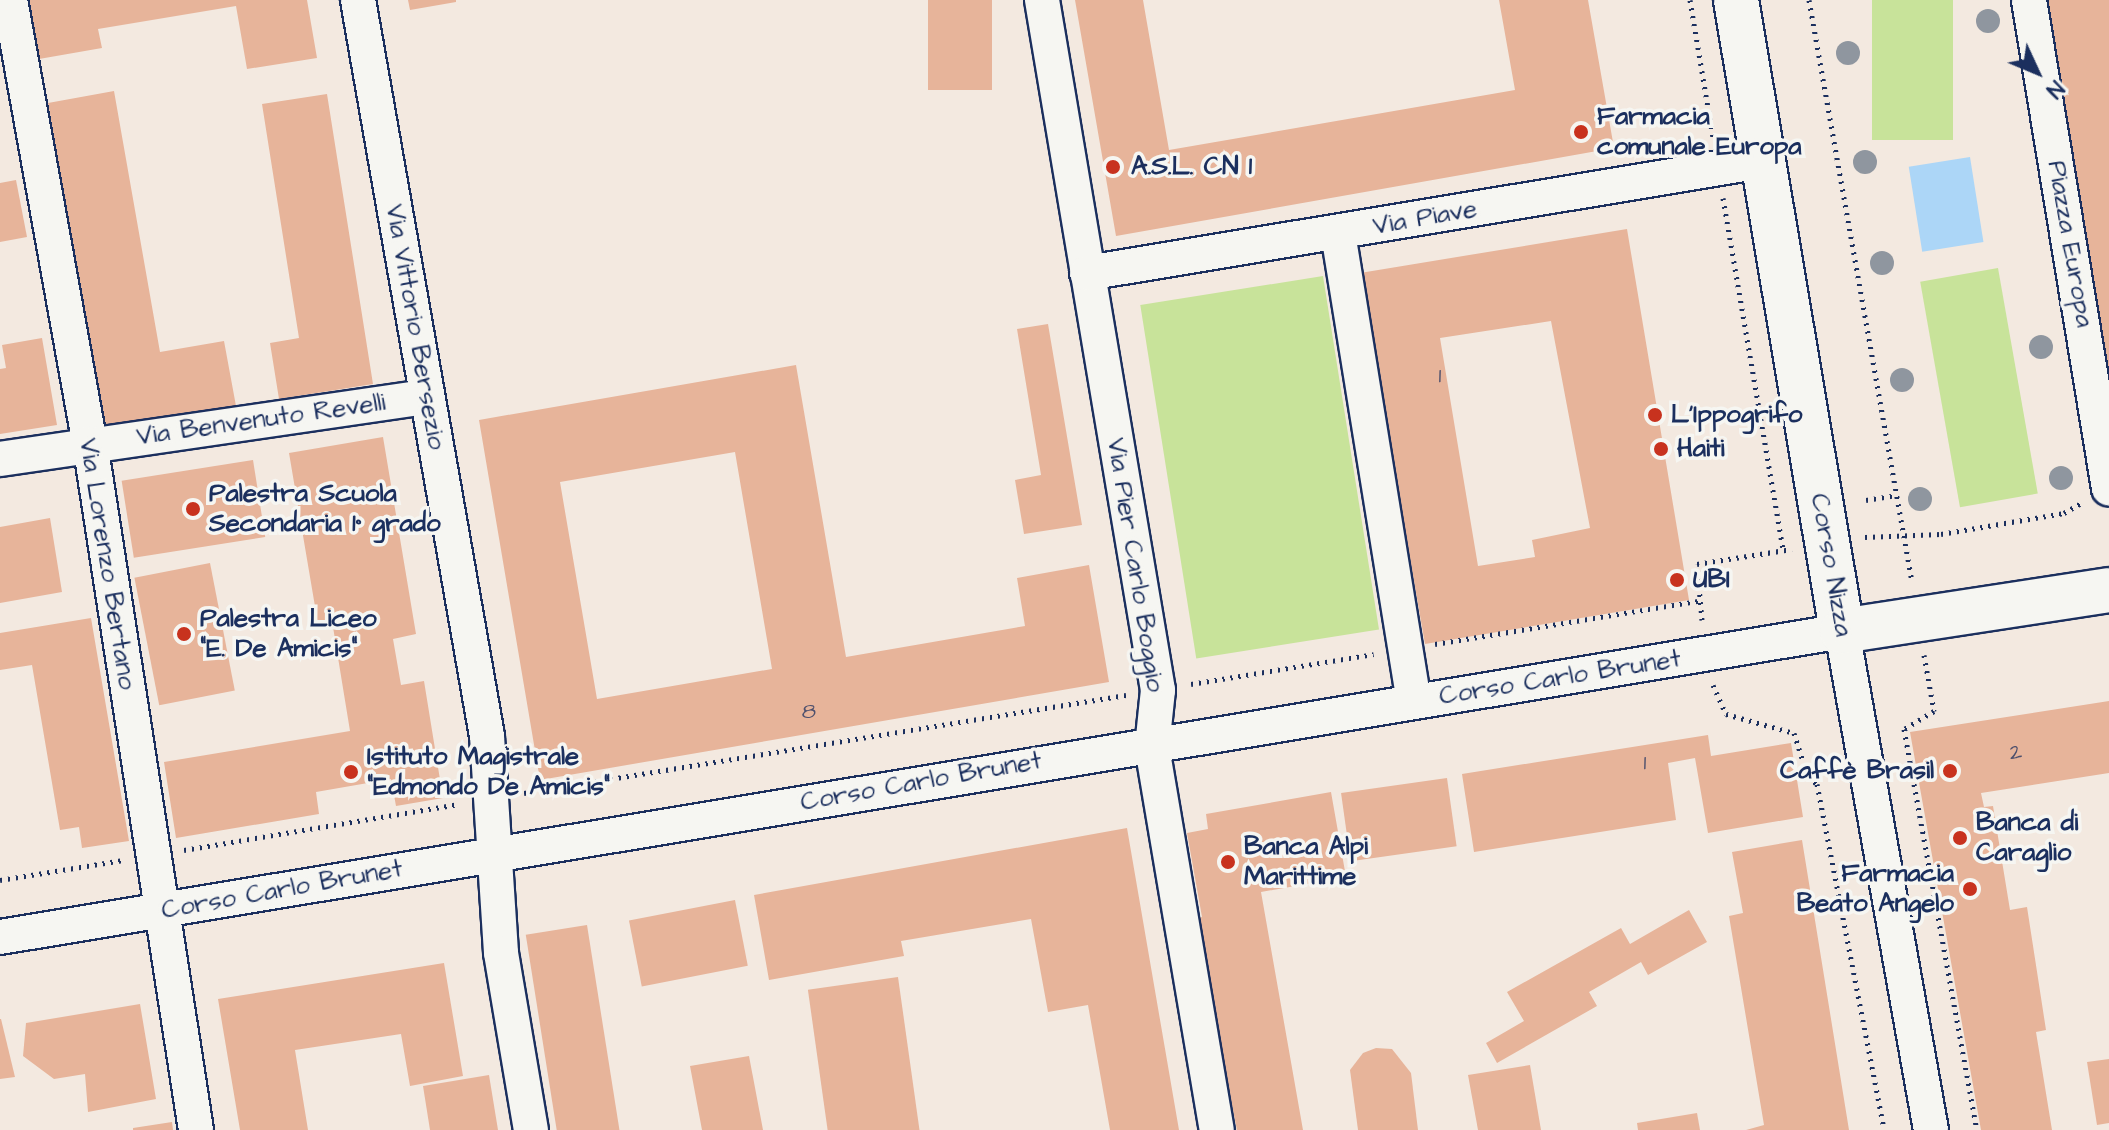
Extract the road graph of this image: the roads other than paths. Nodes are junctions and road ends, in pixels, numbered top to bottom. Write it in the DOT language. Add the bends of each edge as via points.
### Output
graph roads {
  1 [pos="10,0"];
  2 [pos="358,0"];
  3 [pos="1042,0"];
  4 [pos="1736,0"];
  5 [pos="2029,0"];
  6 [pos="1762,161"];
  7 [pos="1338,233"];
  8 [pos="1087,273"];
  9 [pos="427,397"];
  10 [pos="90,443"];
  11 [pos="0,459"];
  12 [pos="2100,493"];
  13 [pos="2109,590"];
  14 [pos="1842,631"];
  15 [pos="1414,701"];
  16 [pos="1152,747"];
  17 [pos="498,852"];
  18 [pos="159,911"];
  19 [pos="0,937"];
  20 [pos="196,1130"];
  21 [pos="531,1130"];
  22 [pos="1217,1130"];
  23 [pos="1931,1130"];
  1 -- 10 [label="street, Via Lorenzo Bertano"];
  2 -- 9 [label="street, Via Vittorio Bersezio"];
  3 -- 8 [label="street, Via Pier Carlo Boggio"];
  4 -- 6 [label="main road, Corso Nizza"];
  5 -- 12 [label="street, Piazza Europa"];
  6 -- 7 [label="street, Via Piave"];
  6 -- 14 [label="main road, Corso Nizza"];
  7 -- 8 [label="street, Via Piave"];
  7 -- 15 [label="street"];
  8 -- 16 [label="street, Via Pier Carlo Boggio" via="1158,690"];
  9 -- 10 [label="street, Via Benvenuto Revelli"];
  9 -- 17 [label="street, Via Vittorio Bersezio" via="487,736"];
  10 -- 11 [label="street, Via Benvenuto Revelli"];
  10 -- 18 [label="street, Via Lorenzo Bertano"];
  13 -- 14 [label="main road"];
  14 -- 15 [label="street, Corso Carlo Brunet"];
  14 -- 23 [label="street, Corso Nizza"];
  15 -- 16 [label="street, Corso Carlo Brunet"];
  16 -- 17 [label="street, Corso Carlo Brunet"];
  16 -- 22 [label="street, Via Pier Carlo Boggio"];
  17 -- 18 [label="street, Corso Carlo Brunet"];
  17 -- 21 [label="street, Via Vittorio Bersezio" via="501,953"];
  18 -- 19 [label="street, Corso Carlo Brunet"];
  18 -- 20 [label="street, Via Lorenzo Bertano"];
}
